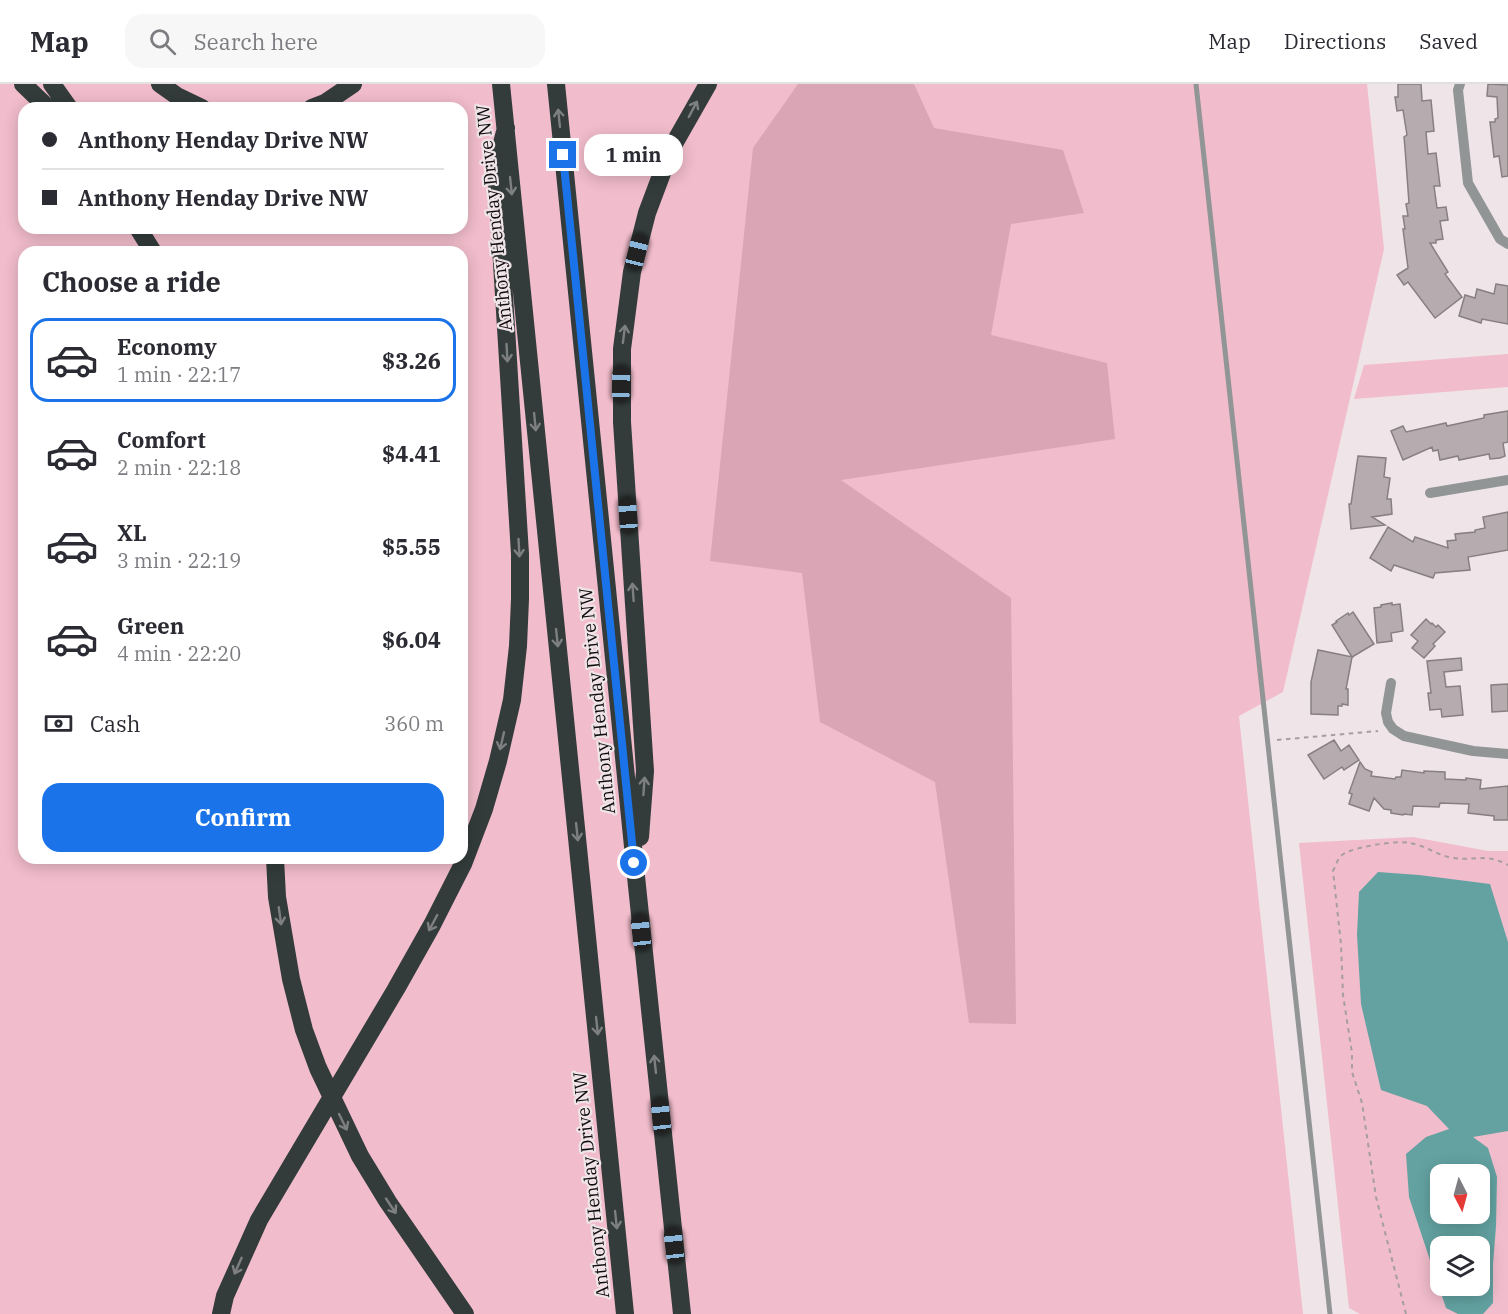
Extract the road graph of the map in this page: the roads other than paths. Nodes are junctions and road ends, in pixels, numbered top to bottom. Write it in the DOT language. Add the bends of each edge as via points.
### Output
graph roads {
  1 [pos="23,84"];
  2 [pos="52,84"];
  3 [pos="160,84"];
  4 [pos="353,84"];
  5 [pos="501,84"];
  6 [pos="556,84"];
  7 [pos="708,84"];
  8 [pos="1196,84"];
  9 [pos="1460,84"];
  10 [pos="42,102"];
  11 [pos="65,102"];
  12 [pos="190,102"];
  13 [pos="326,102"];
  14 [pos="506,128"];
  15 [pos="1508,244"];
  16 [pos="1508,480"];
  17 [pos="1430,493"];
  18 [pos="1391,683"];
  19 [pos="1508,754"];
  20 [pos="468,851"];
  21 [pos="275,864"];
  22 [pos="463,864"];
  23 [pos="637,886"];
  24 [pos="221,1314"];
  25 [pos="465,1314"];
  26 [pos="625,1314"];
  27 [pos="682,1314"];
  28 [pos="1330,1314"];
  1 -- 10 [label="highway"];
  2 -- 11 [label="highway"];
  3 -- 12 [label="highway"];
  4 -- 13 [label="highway"];
  5 -- 14 [label="highway, Anthony Henday Drive NW"];
  23 -- 6 [label="highway, Anthony Henday Drive NW, one-way"];
  23 -- 7 [label="highway, one-way" via="645,771 622,422 622,349 632,272 647,213 671,148"];
  8 -- 28 [label="lane"];
  9 -- 15 [label="street" via="1468,183 1500,239"];
  14 -- 20 [label="highway, one-way" via="496,166 520,554 518,645 512,700 498,760"];
  14 -- 26 [label="highway, Anthony Henday Drive NW, one-way"];
  16 -- 17 [label="street"];
  18 -- 19 [label="street" via="1388,722 1404,736 1473,751"];
  21 -- 25 [label="highway, one-way" via="291,978 318,1068 360,1156"];
  22 -- 24 [label="highway, one-way" via="396,988 259,1220 225,1296"];
  27 -- 23 [label="highway, Anthony Henday Drive NW, one-way"];
}
